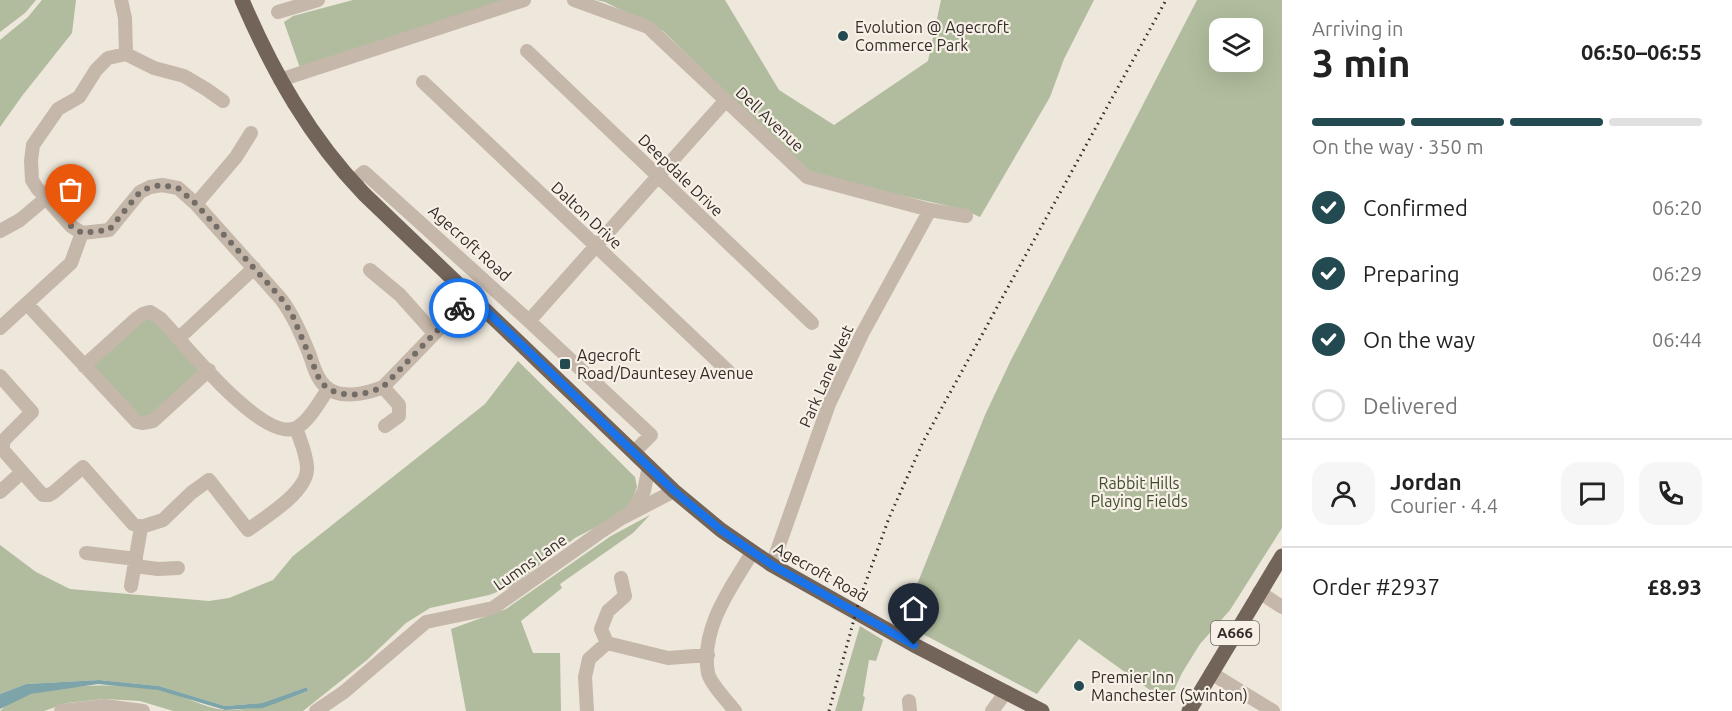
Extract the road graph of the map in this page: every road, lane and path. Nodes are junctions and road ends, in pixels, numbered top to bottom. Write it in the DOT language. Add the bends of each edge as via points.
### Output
graph roads {
  1 [pos="122,0"];
  2 [pos="242,0"];
  3 [pos="318,0"];
  4 [pos="524,0"];
  5 [pos="574,0"];
  6 [pos="278,12"];
  7 [pos="527,51"];
  8 [pos="126,54"];
  9 [pos="280,80"];
  10 [pos="423,82"];
  11 [pos="220,93"];
  12 [pos="726,100"];
  13 [pos="252,132"];
  14 [pos="658,176"];
  15 [pos="353,182"];
  16 [pos="45,199"];
  17 [pos="196,204"];
  18 [pos="930,210"];
  19 [pos="966,216"];
  20 [pos="0,231"];
  21 [pos="82,233"];
  22 [pos="596,246"];
  23 [pos="254,268"];
  24 [pos="370,270"];
  25 [pos="471,296"];
  26 [pos="27,304"];
  27 [pos="529,321"];
  28 [pos="812,323"];
  29 [pos="0,328"];
  30 [pos="434,333"];
  31 [pos="179,338"];
  32 [pos="84,366"];
  33 [pos="208,370"];
  34 [pos="728,371"];
  35 [pos="0,376"];
  36 [pos="383,387"];
  37 [pos="328,389"];
  38 [pos="385,426"];
  39 [pos="296,428"];
  40 [pos="635,451"];
  41 [pos="650,466"];
  42 [pos="21,472"];
  43 [pos="674,491"];
  44 [pos="0,492"];
  45 [pos="629,515"];
  46 [pos="141,527"];
  47 [pos="86,553"];
  48 [pos="752,553"];
  49 [pos="1282,556"];
  50 [pos="136,563"];
  51 [pos="772,565"];
  52 [pos="178,568"];
  53 [pos="621,578"];
  54 [pos="131,586"];
  55 [pos="1259,592"];
  56 [pos="1282,607"];
  57 [pos="607,643"];
  58 [pos="708,655"];
  59 [pos="1211,673"];
  60 [pos="1006,692"];
  61 [pos="61,711"];
  62 [pos="144,711"];
  63 [pos="316,711"];
  64 [pos="587,711"];
  65 [pos="735,711"];
  66 [pos="992,711"];
  67 [pos="1042,711"];
  68 [pos="1189,711"];
  69 [pos="1273,711"];
  1 -- 8 [label="street"];
  2 -- 9 [label="main road, Agecroft Road"];
  3 -- 6 [label="street"];
  4 -- 9 [label="street"];
  5 -- 12 [label="street, Dell Avenue" via="648,27"];
  7 -- 14 [label="street, Deepdale Drive"];
  8 -- 11 [label="street"];
  8 -- 16 [label="street" via="108,58 79,97 58,109 33,145 32,180"];
  9 -- 15 [label="main road, Agecroft Road" via="312,131"];
  10 -- 22 [label="street, Dalton Drive"];
  12 -- 14 [label="street"];
  12 -- 18 [label="street, Dell Avenue" via="807,177"];
  13 -- 17 [label="street"];
  14 -- 22 [label="street"];
  14 -- 28 [label="street, Deepdale Drive"];
  15 -- 25 [label="main road, Agecroft Road"];
  15 -- 27 [label="street, Agecroft Road" via="364,172"];
  16 -- 20 [label="street"];
  16 -- 21 [label="street"];
  17 -- 21 [label="street" via="178,188 150,187 140,192 109,230"];
  17 -- 23 [label="street"];
  18 -- 19 [label="street, Dell Avenue"];
  18 -- 51 [label="street, Park Lane West" via="832,396"];
  21 -- 26 [label="street" via="71,263"];
  22 -- 27 [label="street"];
  22 -- 34 [label="street, Dalton Drive"];
  23 -- 31 [label="street"];
  23 -- 37 [label="street" via="291,312 320,381"];
  24 -- 30 [label="street" via="400,295"];
  25 -- 30 [label="street"];
  25 -- 40 [label="main road, Agecroft Road"];
  26 -- 29 [label="street"];
  26 -- 32 [label="street"];
  27 -- 40 [label="street, Agecroft Road" via="651,435"];
  30 -- 36 [label="street"];
  31 -- 32 [label="street" via="157,315 147,312"];
  31 -- 33 [label="street"];
  32 -- 33 [label="street" via="128,414 142,423 153,421"];
  33 -- 39 [label="street" via="258,419 282,428"];
  35 -- 42 [label="street" via="32,412 3,446"];
  36 -- 37 [label="street" via="346,395"];
  36 -- 38 [label="street" via="399,405 399,416"];
  37 -- 39 [label="street"];
  39 -- 46 [label="street" via="308,465 306,478 295,494 248,530 209,480 163,520"];
  40 -- 41 [label="main road, Agecroft Road"];
  41 -- 43 [label="main road, Agecroft Road"];
  41 -- 45 [label="street" via="640,501"];
  42 -- 44 [label="street"];
  42 -- 46 [label="street" via="43,495 49,495 82,467 133,524"];
  43 -- 45 [label="street, Lumns Lane"];
  43 -- 48 [label="main road, Agecroft Road"];
  45 -- 63 [label="street, Lumns Lane" via="493,608 426,621 344,692"];
  46 -- 50 [label="street"];
  47 -- 50 [label="street"];
  48 -- 51 [label="main road, Agecroft Road"];
  48 -- 58 [label="street" via="712,624"];
  49 -- 55 [label="main road, A666"];
  50 -- 52 [label="street" via="158,569"];
  50 -- 54 [label="street"];
  51 -- 60 [label="main road, Agecroft Road"];
  53 -- 57 [label="street" via="625,596 608,611 601,629"];
  55 -- 56 [label="street"];
  55 -- 59 [label="main road, A666"];
  57 -- 58 [label="street" via="668,658"];
  57 -- 64 [label="street" via="589,659 585,677"];
  58 -- 65 [label="street" via="708,675"];
  59 -- 68 [label="main road, A666"];
  59 -- 69 [label="street"];
  60 -- 66 [label="street"];
  60 -- 67 [label="main road, Agecroft Road"];
  61 -- 62 [label="street" via="105,706"];
}
